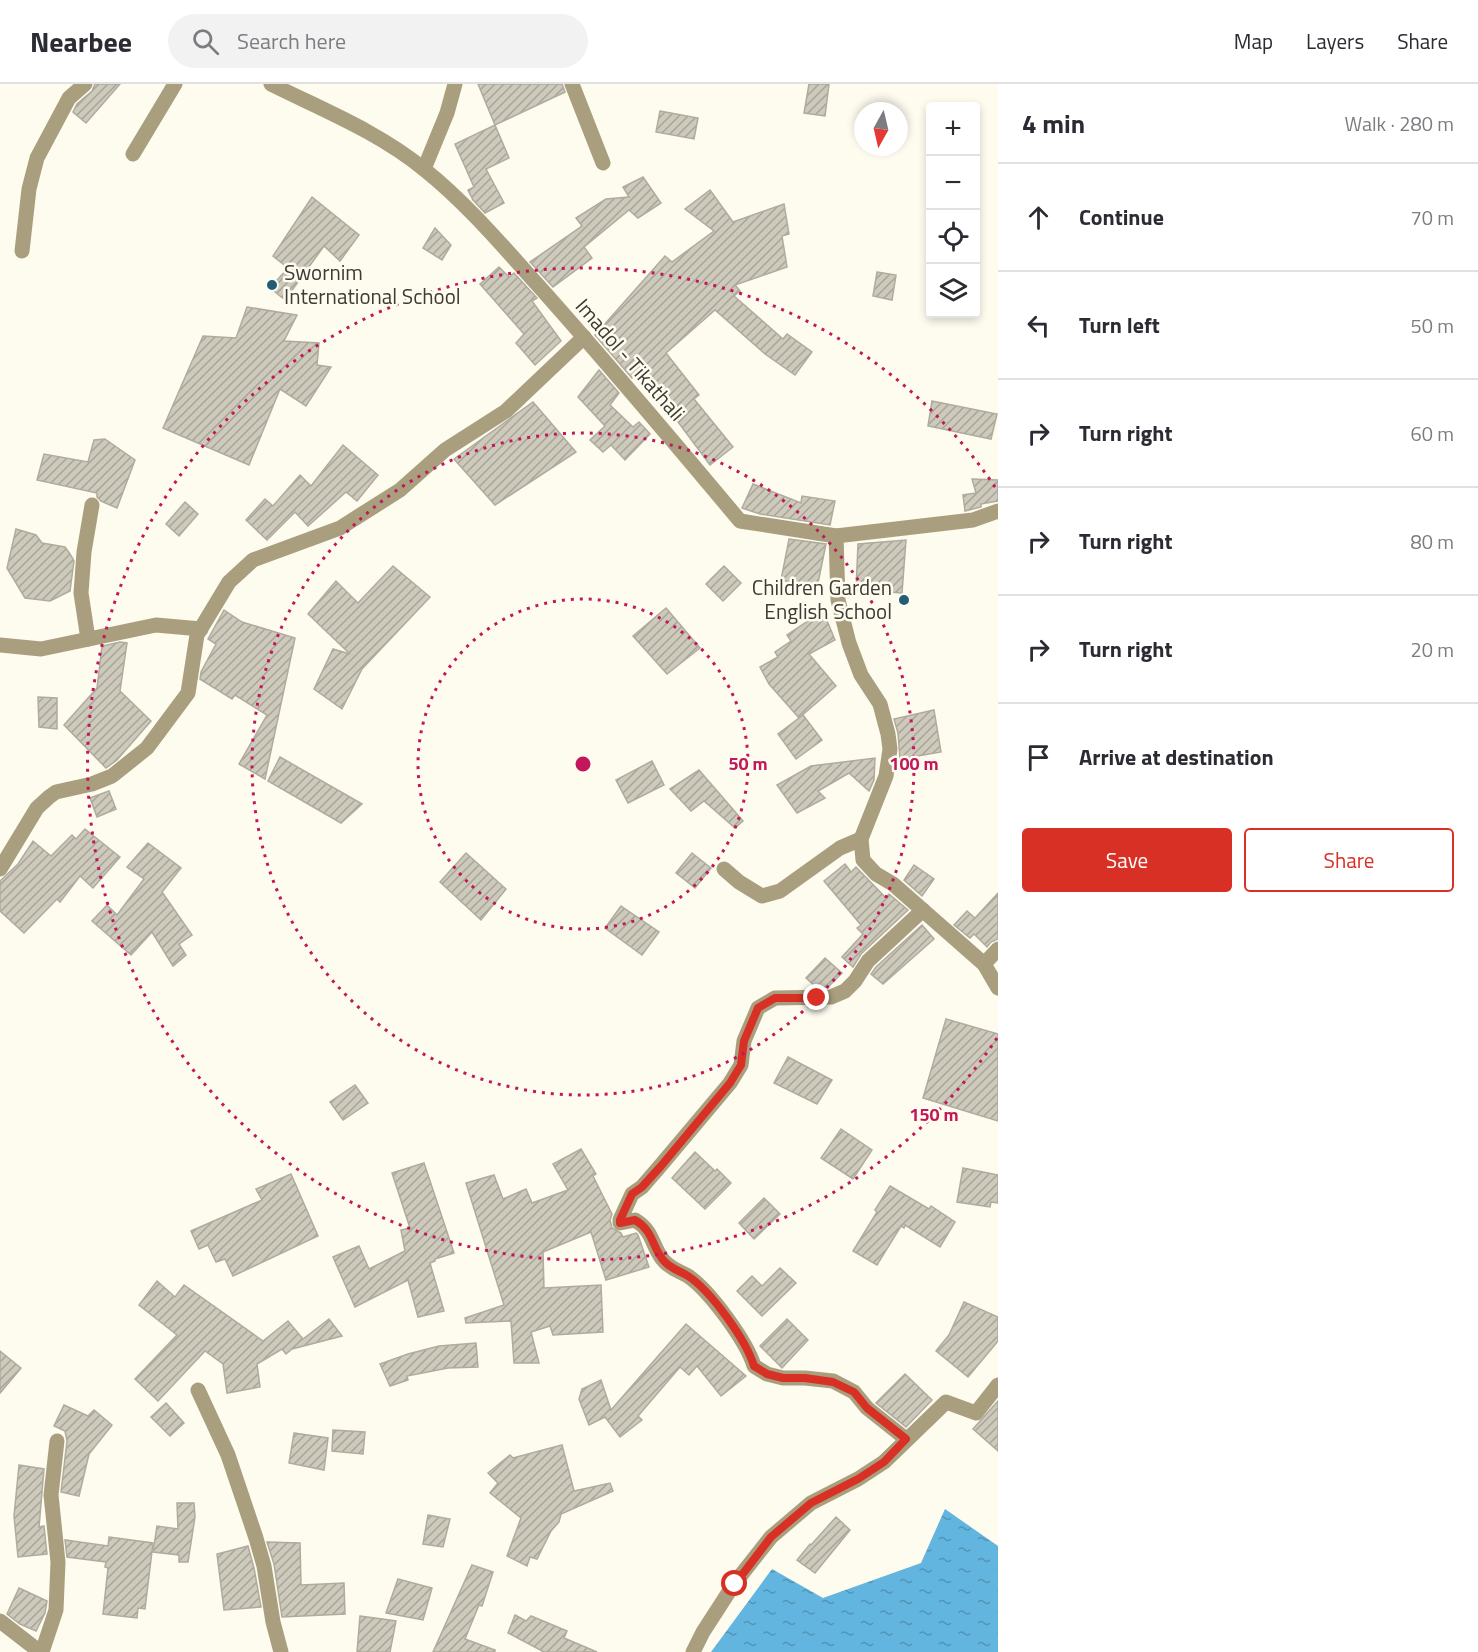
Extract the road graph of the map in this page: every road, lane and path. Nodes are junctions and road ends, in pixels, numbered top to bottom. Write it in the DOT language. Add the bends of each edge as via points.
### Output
graph roads {
  1 [pos="85,84"];
  2 [pos="176,84"];
  3 [pos="271,84"];
  4 [pos="455,84"];
  5 [pos="572,84"];
  6 [pos="133,154"];
  7 [pos="603,163"];
  8 [pos="424,169"];
  9 [pos="22,251"];
  10 [pos="584,337"];
  11 [pos="92,506"];
  12 [pos="998,511"];
  13 [pos="836,536"];
  14 [pos="201,628"];
  15 [pos="88,639"];
  16 [pos="0,645"];
  17 [pos="861,839"];
  18 [pos="0,869"];
  19 [pos="724,869"];
  20 [pos="923,910"];
  21 [pos="998,949"];
  22 [pos="984,964"];
  23 [pos="998,988"];
  24 [pos="998,1385"];
  25 [pos="198,1390"];
  26 [pos="906,1439"];
  27 [pos="57,1441"];
  28 [pos="0,1621"];
  29 [pos="41,1652"];
  30 [pos="281,1652"];
  31 [pos="693,1652"];
  1 -- 9 [label="street" via="69,98 37,158"];
  2 -- 6 [label="street"];
  3 -- 8 [label="street, Imadol - Tikathali" via="377,136"];
  4 -- 8 [label="street"];
  5 -- 7 [label="street"];
  8 -- 10 [label="street, Imadol - Tikathali" via="483,224"];
  10 -- 13 [label="street, Imadol - Tikathali" via="740,521"];
  10 -- 14 [label="street" via="506,411 445,450 400,490 340,528 253,560 229,582"];
  11 -- 15 [label="street" via="81,593"];
  12 -- 13 [label="street, Imadol - Tikathali" via="973,520"];
  13 -- 17 [label="street" via="838,600 846,632 861,675 880,704 890,749 886,776"];
  14 -- 15 [label="street" via="156,625"];
  14 -- 18 [label="street" via="188,693 147,747 112,776 48,797 37,808"];
  15 -- 16 [label="street" via="41,649"];
  17 -- 19 [label="street" via="840,848 780,891 762,896"];
  17 -- 20 [label="street" via="863,860"];
  20 -- 22 [label="street"];
  20 -- 26 [label="street" via="875,953 845,991 831,997 775,998 758,1008 744,1041 741,1065 730,1083 661,1166 632,1194 620,1220 639,1222 650,1233 662,1260 709,1297 749,1351 754,1366 767,1374 833,1382 854,1392 867,1408"];
  21 -- 22 [label="street"];
  22 -- 23 [label="street"];
  24 -- 26 [label="street" via="976,1413 946,1402"];
  25 -- 30 [label="street" via="228,1455 256,1538"];
  26 -- 31 [label="street" via="884,1462 811,1503 771,1537 735,1584"];
  27 -- 29 [label="street" via="51,1495 58,1562 56,1610"];
  28 -- 29 [label="street"];
}
